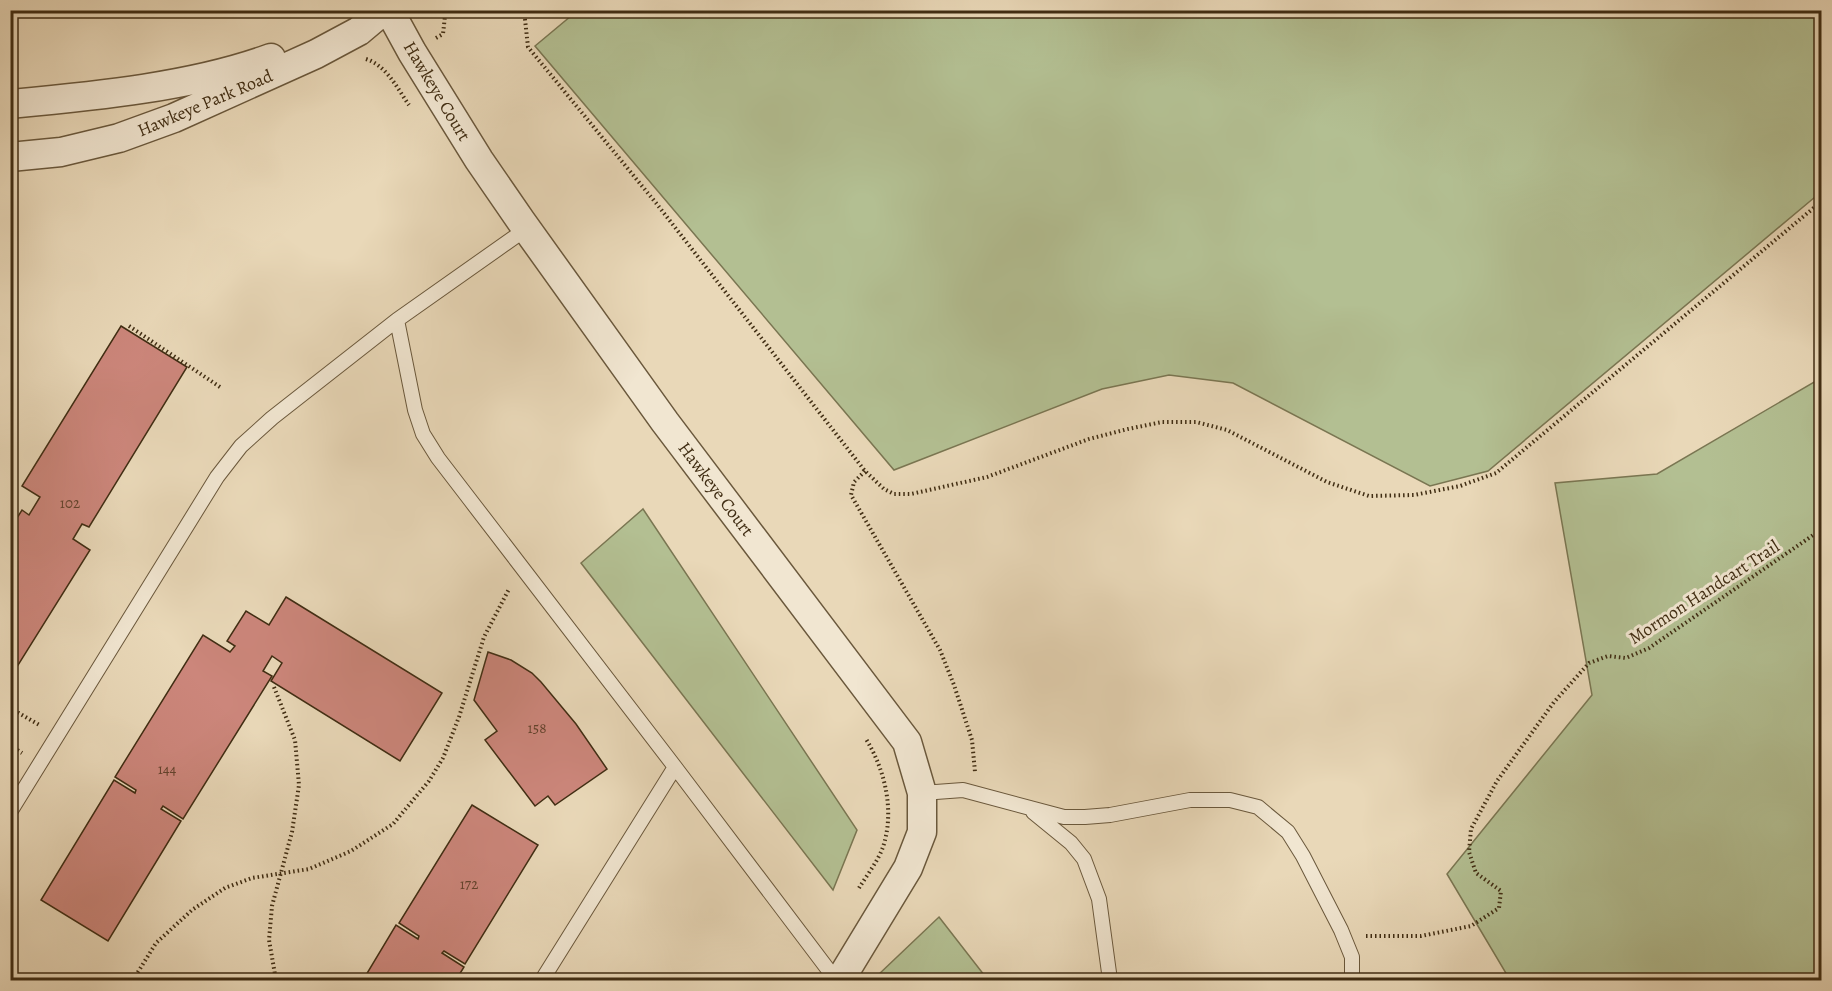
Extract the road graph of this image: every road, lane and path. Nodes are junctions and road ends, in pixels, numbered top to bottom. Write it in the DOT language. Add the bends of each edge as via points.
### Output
graph roads {
  1 [pos="382,10"];
  2 [pos="389,10"];
  3 [pos="524,10"];
  4 [pos="384,69"];
  5 [pos="10,104"];
  6 [pos="409,106"];
  7 [pos="10,157"];
  8 [pos="1821,201"];
  9 [pos="526,229"];
  10 [pos="397,320"];
  11 [pos="129,326"];
  12 [pos="220,387"];
  13 [pos="865,471"];
  14 [pos="1821,529"];
  15 [pos="509,589"];
  16 [pos="274,687"];
  17 [pos="10,708"];
  18 [pos="861,732"];
  19 [pos="57,736"];
  20 [pos="675,767"];
  21 [pos="976,792"];
  22 [pos="922,793"];
  23 [pos="1026,807"];
  24 [pos="10,812"];
  25 [pos="280,873"];
  26 [pos="854,896"];
  27 [pos="1343,935"];
  28 [pos="133,981"];
  29 [pos="276,981"];
  30 [pos="542,981"];
  31 [pos="838,981"];
  32 [pos="1110,981"];
  33 [pos="1352,981"];
  1 -- 5 [label="street, Hawkeye Park Road" via="253,65 192,80"];
  1 -- 7 [label="street, Hawkeye Park Road" via="359,31 316,54 174,118 61,152"];
  2 -- 9 [label="street, Hawkeye Court"];
  3 -- 13 [label="path" via="528,48 656,203"];
  4 -- 6 [label="path"];
  8 -- 13 [label="path" via="1496,472 1460,486 1414,495 1369,496 1327,482 1227,430 1196,422 1162,422 1128,429 1089,439 987,477 911,494 894,494"];
  9 -- 10 [label="lane"];
  9 -- 22 [label="street, Hawkeye Court" via="907,742"];
  10 -- 19 [label="lane" via="241,446 217,477"];
  10 -- 20 [label="lane" via="423,434"];
  11 -- 12 [label="path"];
  13 -- 21 [label="path" via="854,482 851,495 939,650 954,685 972,740"];
  14 -- 27 [label="path, Mormon Handcart Trail" via="1649,648 1626,658 1608,656 1589,663 1554,702 1497,781 1471,829 1468,852 1476,873 1501,891 1498,908 1471,926 1421,936"];
  15 -- 25 [label="path" via="484,637 459,717 429,781 393,824 351,851 309,869"];
  16 -- 25 [label="path" via="295,740 299,785"];
  17 -- 19 [label="path"];
  18 -- 26 [label="path" via="883,777 889,822 883,849"];
  19 -- 24 [label="lane"];
  20 -- 30 [label="lane"];
  20 -- 31 [label="lane"];
  21 -- 22 [label="lane"];
  21 -- 23 [label="lane"];
  22 -- 31 [label="street, Hawkeye Court" via="922,832 908,868"];
  23 -- 27 [label="lane" via="1064,817 1085,817 1190,800 1230,800 1258,807 1288,832"];
  23 -- 32 [label="lane" via="1071,843 1084,859 1099,899"];
  25 -- 28 [label="path" via="225,888 192,910 156,943"];
  25 -- 29 [label="path" via="269,940"];
  27 -- 33 [label="lane" via="1352,957"];
}
